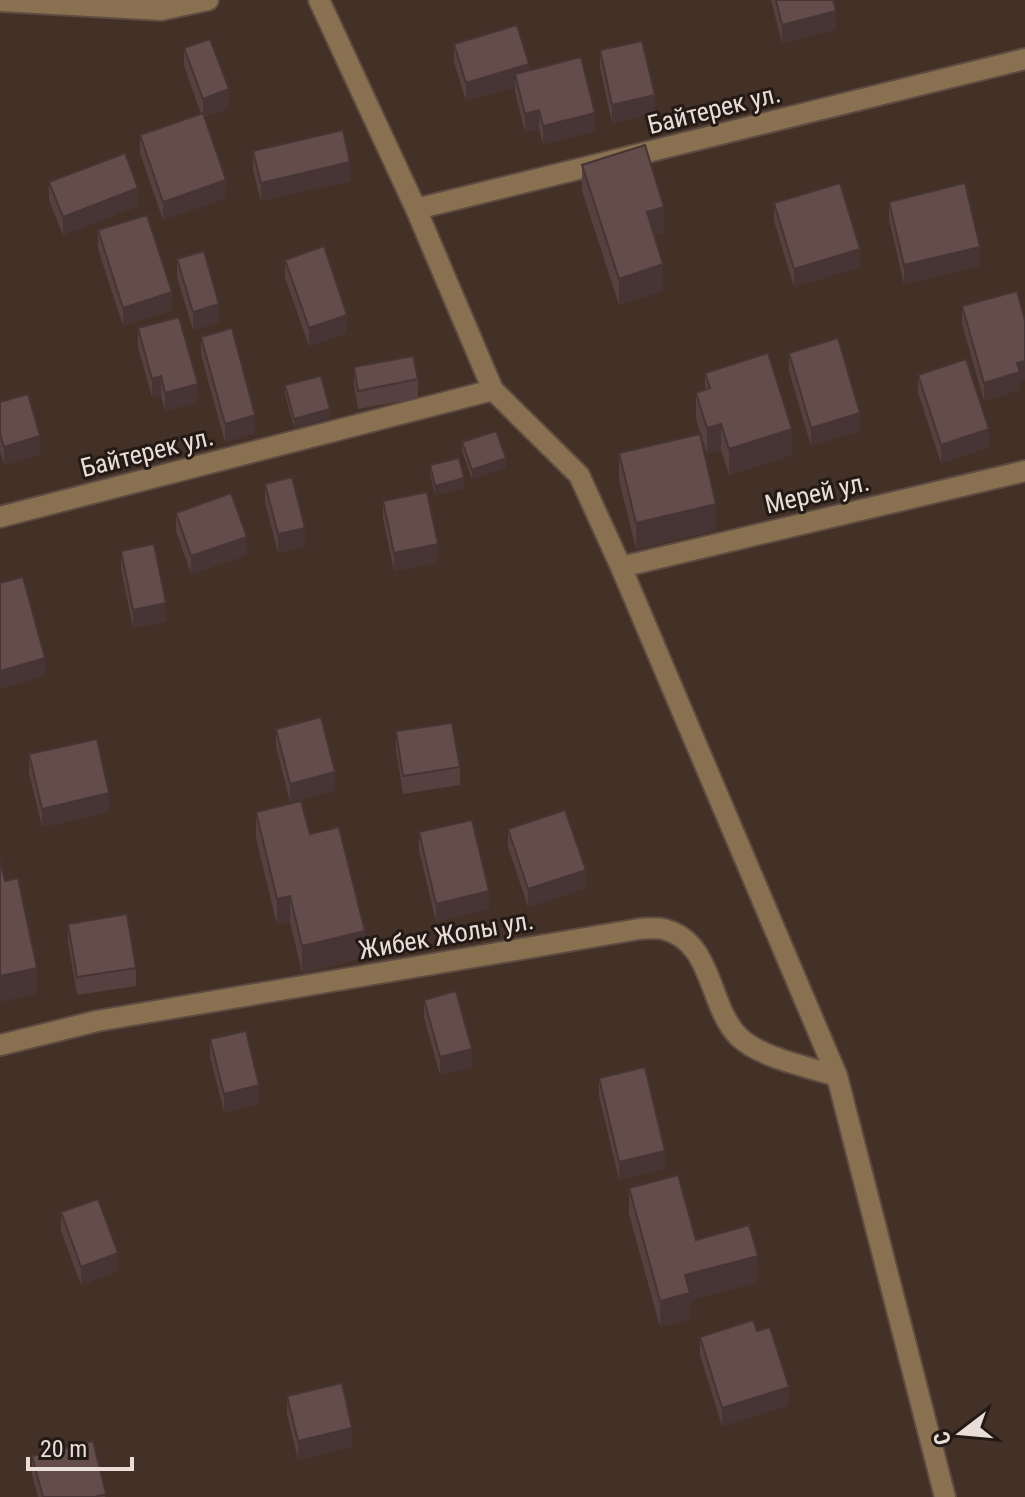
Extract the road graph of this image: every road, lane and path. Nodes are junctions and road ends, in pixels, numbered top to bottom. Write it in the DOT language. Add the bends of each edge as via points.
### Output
graph roads {
  1 [pos="208,0"];
  2 [pos="319,0"];
  3 [pos="0,1"];
  4 [pos="1025,59"];
  5 [pos="416,209"];
  6 [pos="493,390"];
  7 [pos="1025,471"];
  8 [pos="0,517"];
  9 [pos="621,567"];
  10 [pos="0,1045"];
  11 [pos="837,1076"];
  12 [pos="945,1497"];
  1 -- 3 [label="street" via="161,10"];
  2 -- 5 [label="street"];
  4 -- 5 [label="street, Байтерек ул."];
  5 -- 6 [label="street"];
  6 -- 8 [label="street, Байтерек ул."];
  6 -- 9 [label="street" via="579,475"];
  7 -- 9 [label="street, Мерей ул."];
  9 -- 11 [label="street"];
  10 -- 11 [label="street, Жибек Жолы ул." via="97,1021 639,929 664,929 688,942 702,960 739,1037 757,1050"];
  11 -- 12 [label="street"];
}
